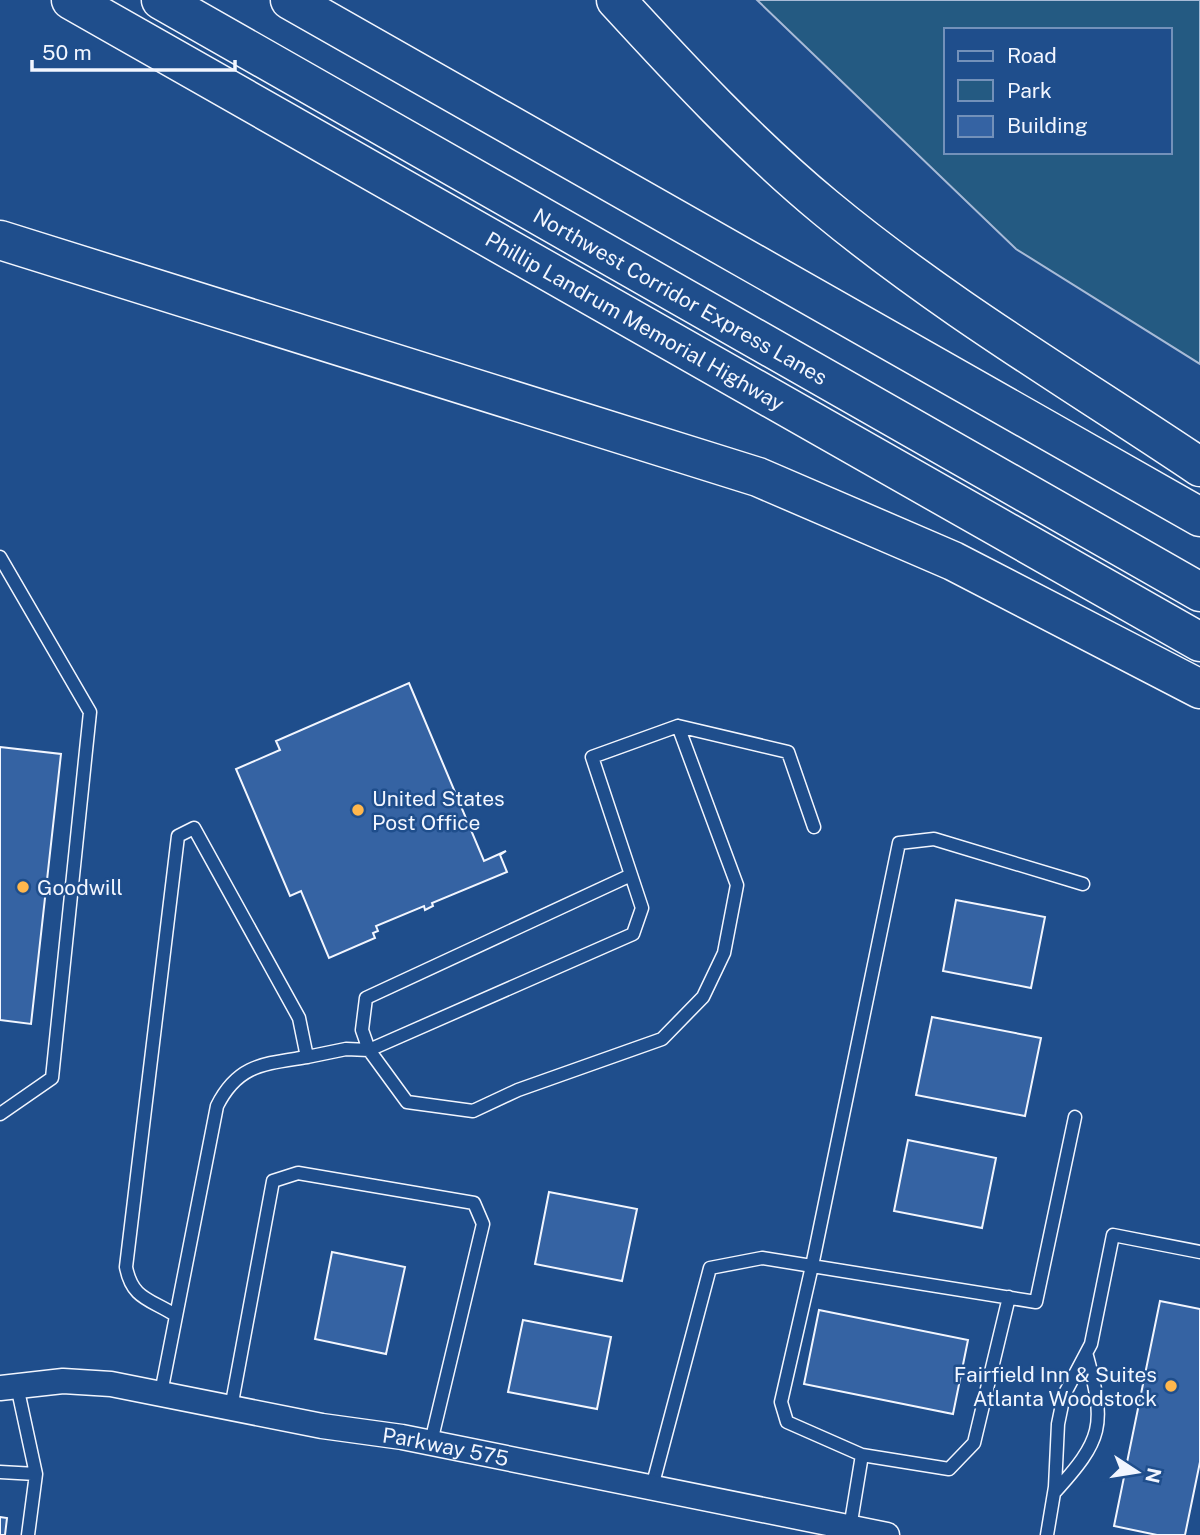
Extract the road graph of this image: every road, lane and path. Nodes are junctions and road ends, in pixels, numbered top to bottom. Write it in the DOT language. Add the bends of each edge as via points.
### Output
graph roads {
  1 [pos="71,0"];
  2 [pos="161,0"];
  3 [pos="290,0"];
  4 [pos="616,0"];
  5 [pos="0,240"];
  6 [pos="1200,467"];
  7 [pos="1200,517"];
  8 [pos="0,557"];
  9 [pos="1200,592"];
  10 [pos="1200,642"];
  11 [pos="1200,689"];
  12 [pos="678,726"];
  13 [pos="814,827"];
  14 [pos="631,875"];
  15 [pos="1083,884"];
  16 [pos="369,1050"];
  17 [pos="307,1057"];
  18 [pos="0,1114"];
  19 [pos="1075,1117"];
  20 [pos="1200,1252"];
  21 [pos="812,1266"];
  22 [pos="1009,1297"];
  23 [pos="175,1315"];
  24 [pos="1087,1356"];
  25 [pos="9,1387"];
  26 [pos="161,1393"];
  27 [pos="231,1408"];
  28 [pos="431,1442"];
  29 [pos="862,1455"];
  30 [pos="0,1472"];
  31 [pos="36,1474"];
  32 [pos="652,1488"];
  33 [pos="1054,1493"];
  34 [pos="850,1528"];
  35 [pos="28,1535"];
  36 [pos="887,1535"];
  37 [pos="1047,1535"];
  1 -- 10 [label="highway, Phillip Landrum Memorial Highway"];
  2 -- 9 [label="highway, Northwest Corridor Express Lanes"];
  3 -- 7 [label="highway"];
  4 -- 6 [label="highway" via="728,119 827,209 942,295"];
  5 -- 11 [label="highway" via="758,477 953,562"];
  8 -- 18 [label="lane" via="90,712 52,1077"];
  12 -- 13 [label="lane" via="788,752"];
  12 -- 14 [label="lane" via="592,757"];
  12 -- 16 [label="lane" via="737,885 724,953 703,997 662,1039 518,1090 473,1111 408,1102"];
  14 -- 16 [label="lane" via="366,998 362,1030"];
  14 -- 16 [label="lane" via="642,908 633,934"];
  15 -- 21 [label="lane" via="933,839 900,843"];
  16 -- 17 [label="lane" via="346,1049"];
  17 -- 23 [label="lane" via="263,1064 228,1084 217,1106"];
  17 -- 23 [label="lane" via="299,1018 194,828 185,831 178,836 126,1267 129,1284 139,1296"];
  19 -- 22 [label="lane" via="1036,1302"];
  20 -- 24 [label="lane" via="1113,1235"];
  21 -- 22 [label="lane"];
  21 -- 29 [label="lane" via="781,1402 787,1422"];
  21 -- 32 [label="lane" via="762,1258 710,1268"];
  22 -- 29 [label="lane" via="974,1443 949,1469"];
  23 -- 26 [label="lane"];
  24 -- 33 [label="lane" via="1064,1395 1055,1444"];
  24 -- 33 [label="lane" via="1099,1400 1097,1433 1089,1452"];
  25 -- 26 [label="street, Parkway 575" via="63,1381"];
  25 -- 31 [label="lane"];
  26 -- 27 [label="street, Parkway 575"];
  27 -- 28 [label="street, Parkway 575"];
  27 -- 28 [label="lane" via="273,1181 298,1173 474,1203 483,1224"];
  28 -- 32 [label="street, Parkway 575"];
  29 -- 34 [label="lane"];
  30 -- 31 [label="lane"];
  31 -- 35 [label="lane"];
  32 -- 34 [label="street, Parkway 575"];
  33 -- 37 [label="lane"];
  34 -- 36 [label="street, Parkway 575"];
}
